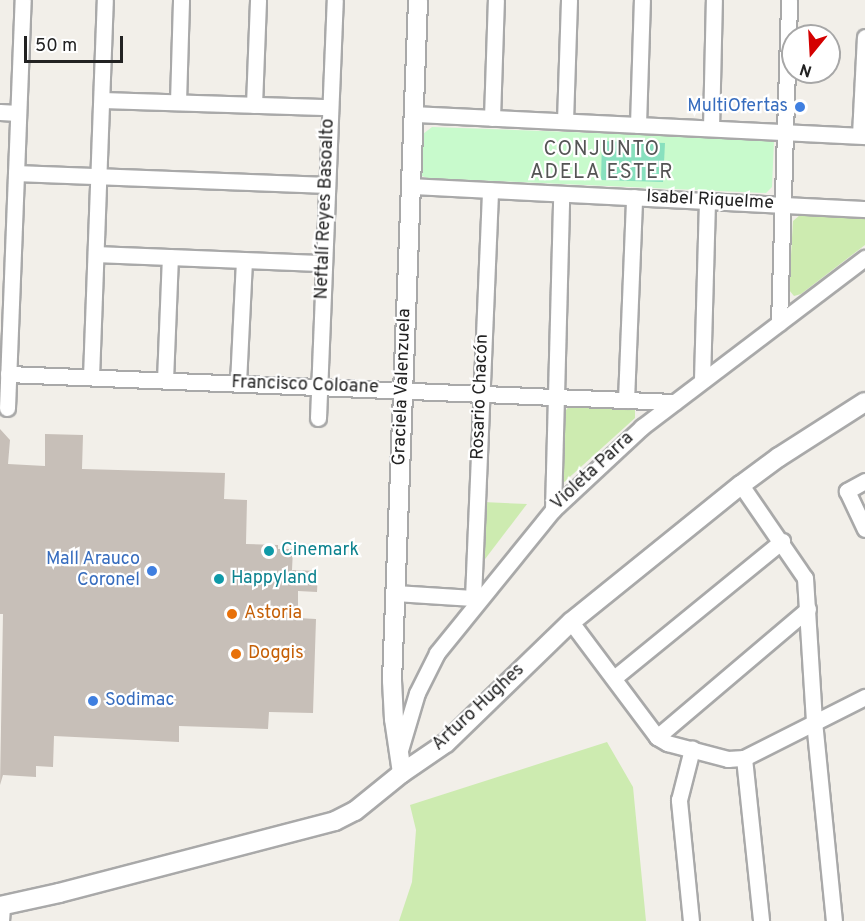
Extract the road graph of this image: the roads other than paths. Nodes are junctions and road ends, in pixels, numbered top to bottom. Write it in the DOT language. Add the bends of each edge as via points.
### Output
graph roads {
  1 [pos="23,0"];
  2 [pos="105,0"];
  3 [pos="181,0"];
  4 [pos="258,0"];
  5 [pos="335,0"];
  6 [pos="418,0"];
  7 [pos="496,0"];
  8 [pos="569,0"];
  9 [pos="642,0"];
  10 [pos="714,0"];
  11 [pos="789,0"];
  12 [pos="865,37"];
  13 [pos="102,100"];
  14 [pos="178,102"];
  15 [pos="254,105"];
  16 [pos="330,107"];
  17 [pos="0,112"];
  18 [pos="18,112"];
  19 [pos="414,114"];
  20 [pos="492,117"];
  21 [pos="565,121"];
  22 [pos="638,125"];
  23 [pos="711,128"];
  24 [pos="785,132"];
  25 [pos="863,135"];
  26 [pos="16,173"];
  27 [pos="99,176"];
  28 [pos="327,185"];
  29 [pos="411,186"];
  30 [pos="490,190"];
  31 [pos="561,194"];
  32 [pos="634,197"];
  33 [pos="707,201"];
  34 [pos="783,205"];
  35 [pos="865,209"];
  36 [pos="96,254"];
  37 [pos="170,257"];
  38 [pos="865,258"];
  39 [pos="244,260"];
  40 [pos="324,263"];
  41 [pos="779,323"];
  42 [pos="8,374"];
  43 [pos="91,377"];
  44 [pos="165,380"];
  45 [pos="702,380"];
  46 [pos="238,383"];
  47 [pos="319,387"];
  48 [pos="403,390"];
  49 [pos="481,394"];
  50 [pos="556,397"];
  51 [pos="626,400"];
  52 [pos="674,402"];
  53 [pos="865,402"];
  54 [pos="7,408"];
  55 [pos="318,418"];
  56 [pos="865,481"];
  57 [pos="741,485"];
  58 [pos="553,510"];
  59 [pos="865,529"];
  60 [pos="782,542"];
  61 [pos="395,593"];
  62 [pos="475,599"];
  63 [pos="808,609"];
  64 [pos="571,622"];
  65 [pos="614,678"];
  66 [pos="865,697"];
  67 [pos="814,721"];
  68 [pos="657,736"];
  69 [pos="692,749"];
  70 [pos="399,753"];
  71 [pos="744,758"];
  72 [pos="402,773"];
  73 [pos="1,911"];
  74 [pos="691,921"];
  75 [pos="761,921"];
  76 [pos="834,921"];
  1 -- 18 [label="street"];
  2 -- 13 [label="street"];
  3 -- 14 [label="street"];
  4 -- 15 [label="street"];
  5 -- 16 [label="street, Neftalí Reyes Basoalto"];
  6 -- 19 [label="street, Graciela Valenzuela"];
  7 -- 20 [label="street"];
  8 -- 21 [label="street"];
  9 -- 22 [label="street"];
  10 -- 23 [label="street"];
  11 -- 24 [label="street"];
  12 -- 25 [label="street"];
  13 -- 14 [label="street"];
  13 -- 27 [label="street"];
  14 -- 15 [label="street"];
  15 -- 16 [label="street"];
  16 -- 28 [label="street, Neftalí Reyes Basoalto"];
  17 -- 18 [label="street"];
  18 -- 26 [label="street"];
  19 -- 20 [label="street"];
  19 -- 29 [label="street, Graciela Valenzuela"];
  20 -- 21 [label="street"];
  21 -- 22 [label="street"];
  22 -- 23 [label="street"];
  23 -- 24 [label="street"];
  24 -- 25 [label="street"];
  24 -- 34 [label="street"];
  26 -- 27 [label="street"];
  26 -- 42 [label="street"];
  27 -- 28 [label="street"];
  27 -- 36 [label="street"];
  28 -- 40 [label="street, Neftalí Reyes Basoalto"];
  29 -- 30 [label="street, Isabel Riquelme"];
  29 -- 48 [label="street, Graciela Valenzuela"];
  30 -- 31 [label="street, Isabel Riquelme"];
  30 -- 49 [label="street, Rosario Chacón"];
  31 -- 32 [label="street, Isabel Riquelme"];
  31 -- 50 [label="street"];
  32 -- 33 [label="street, Isabel Riquelme"];
  32 -- 51 [label="street"];
  33 -- 34 [label="street, Isabel Riquelme"];
  33 -- 45 [label="street"];
  34 -- 35 [label="street, Isabel Riquelme"];
  34 -- 41 [label="street"];
  36 -- 37 [label="street"];
  36 -- 43 [label="street"];
  37 -- 39 [label="street"];
  37 -- 44 [label="street"];
  38 -- 41 [label="street, Violeta Parra"];
  39 -- 40 [label="street"];
  39 -- 46 [label="street"];
  40 -- 47 [label="street, Neftalí Reyes Basoalto"];
  41 -- 45 [label="street, Violeta Parra"];
  42 -- 43 [label="street, Francisco Coloane"];
  42 -- 54 [label="street"];
  43 -- 44 [label="street, Francisco Coloane"];
  44 -- 46 [label="street, Francisco Coloane"];
  45 -- 52 [label="street, Violeta Parra"];
  46 -- 47 [label="street, Francisco Coloane"];
  47 -- 48 [label="street, Francisco Coloane"];
  47 -- 55 [label="street, Neftalí Reyes Basoalto"];
  48 -- 49 [label="street, Francisco Coloane"];
  48 -- 61 [label="street, Graciela Valenzuela"];
  49 -- 50 [label="street, Francisco Coloane"];
  49 -- 62 [label="street, Rosario Chacón"];
  50 -- 51 [label="street, Francisco Coloane"];
  50 -- 58 [label="street"];
  51 -- 52 [label="street, Francisco Coloane"];
  52 -- 58 [label="street, Violeta Parra" via="619,446"];
  53 -- 57 [label="street, Arturo Hughes"];
  56 -- 59 [label="street" via="847,491"];
  57 -- 60 [label="street"];
  57 -- 64 [label="street, Arturo Hughes"];
  58 -- 62 [label="street, Violeta Parra"];
  60 -- 63 [label="street" via="804,573"];
  60 -- 65 [label="street"];
  61 -- 62 [label="street"];
  61 -- 70 [label="street, Graciela Valenzuela" via="392,700"];
  62 -- 70 [label="street, Violeta Parra" via="429,668"];
  63 -- 67 [label="street"];
  63 -- 68 [label="street"];
  64 -- 65 [label="street"];
  64 -- 72 [label="street, Arturo Hughes" via="446,742"];
  65 -- 68 [label="street"];
  66 -- 67 [label="street"];
  67 -- 71 [label="street"];
  67 -- 76 [label="street"];
  68 -- 69 [label="street"];
  69 -- 71 [label="street" via="728,759"];
  69 -- 74 [label="street" via="679,800"];
  70 -- 72 [label="street, Graciela Valenzuela"];
  71 -- 75 [label="street"];
  72 -- 73 [label="street, Arturo Hughes" via="355,811 335,821"];
}
